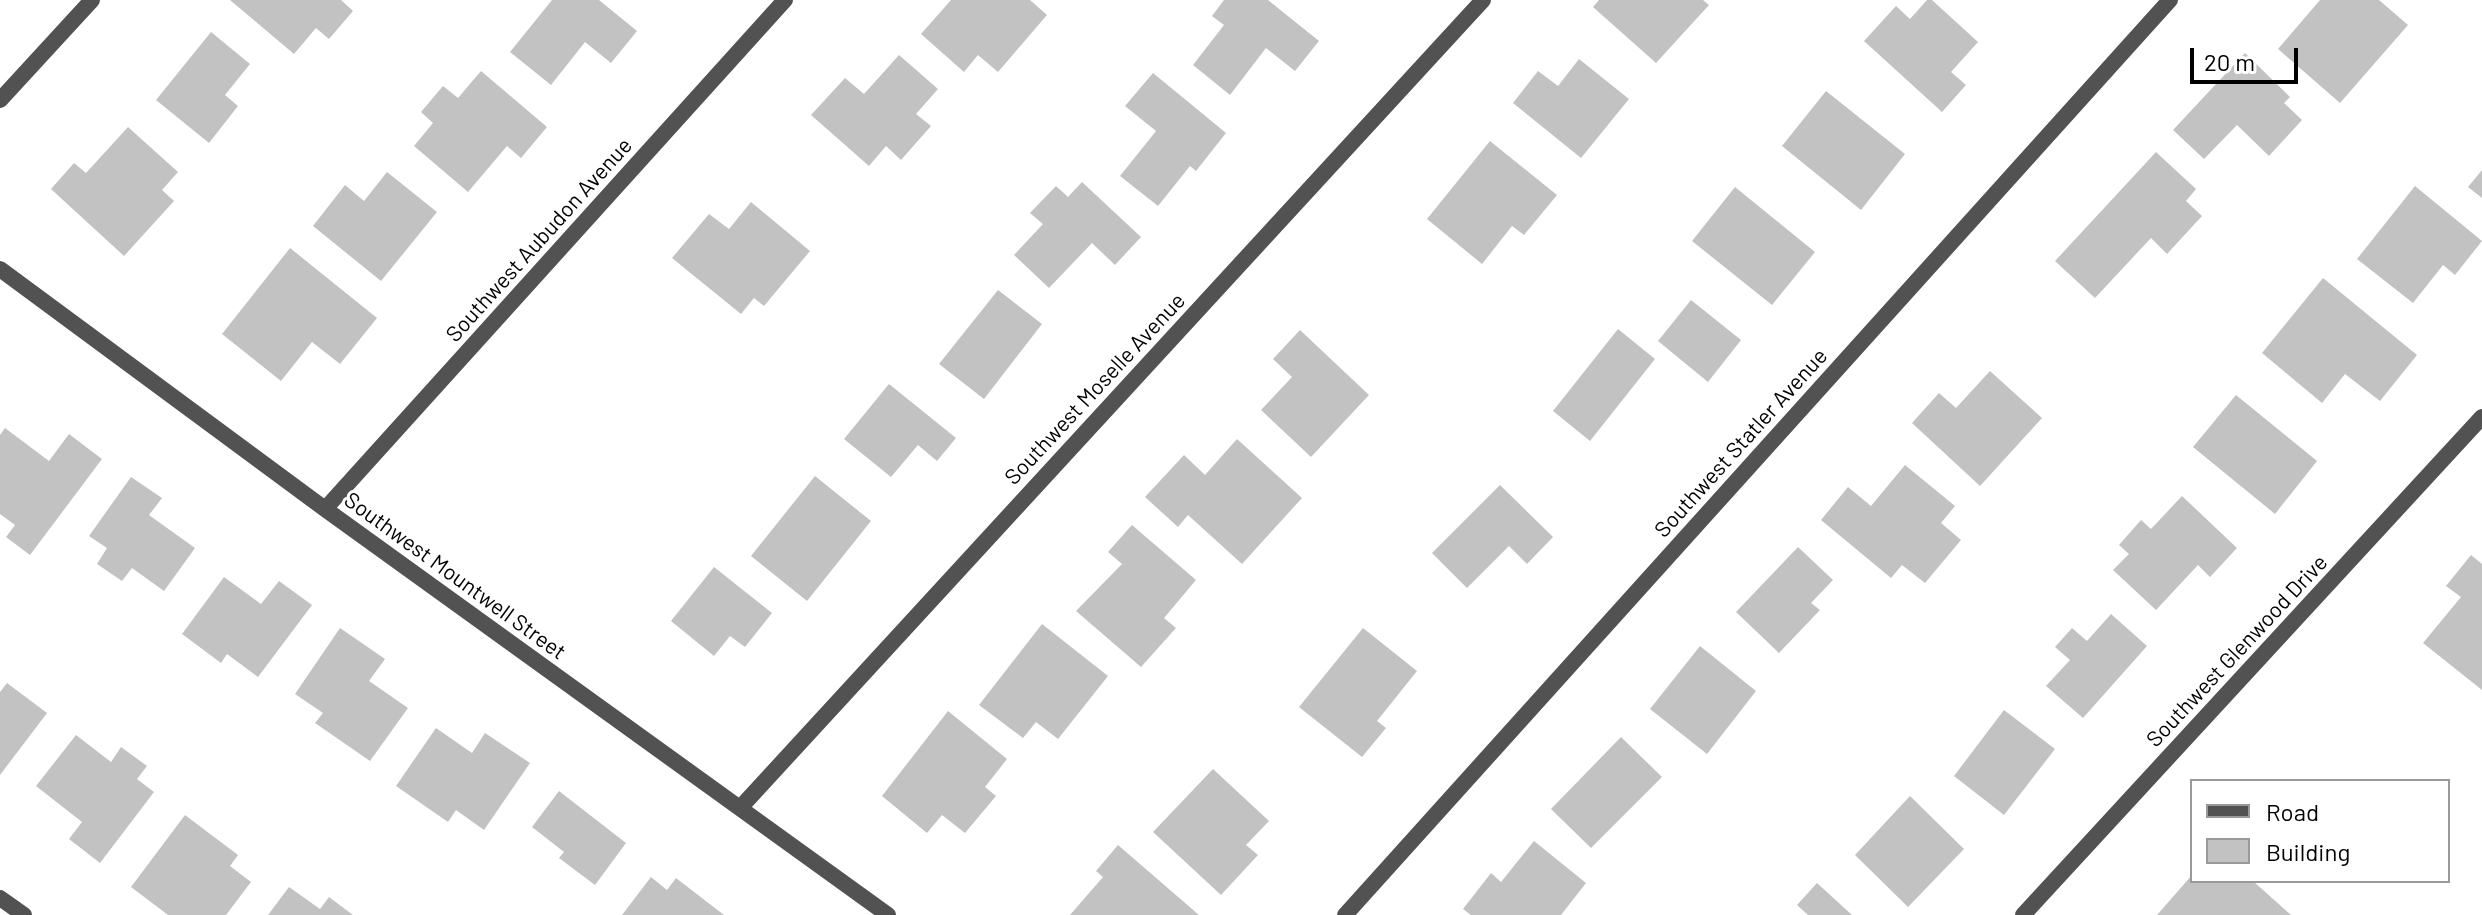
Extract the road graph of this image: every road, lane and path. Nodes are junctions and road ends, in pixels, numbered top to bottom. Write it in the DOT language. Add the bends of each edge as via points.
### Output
graph roads {
  1 [pos="92,0"];
  2 [pos="785,0"];
  3 [pos="1483,0"];
  4 [pos="2170,0"];
  5 [pos="0,100"];
  6 [pos="0,269"];
  7 [pos="2482,417"];
  8 [pos="325,509"];
  9 [pos="740,808"];
  10 [pos="0,898"];
  11 [pos="24,915"];
  12 [pos="888,915"];
  13 [pos="1345,915"];
  14 [pos="2023,915"];
  1 -- 5 [label="street"];
  2 -- 8 [label="street, Southwest Aubudon Avenue"];
  3 -- 9 [label="street, Southwest Moselle Avenue"];
  4 -- 13 [label="street, Southwest Statler Avenue"];
  6 -- 8 [label="street, Southwest Mountwell Street"];
  7 -- 14 [label="street, Southwest Glenwood Drive"];
  8 -- 9 [label="street, Southwest Mountwell Street"];
  9 -- 12 [label="street, Southwest Mountwell Street"];
  10 -- 11 [label="street"];
}
